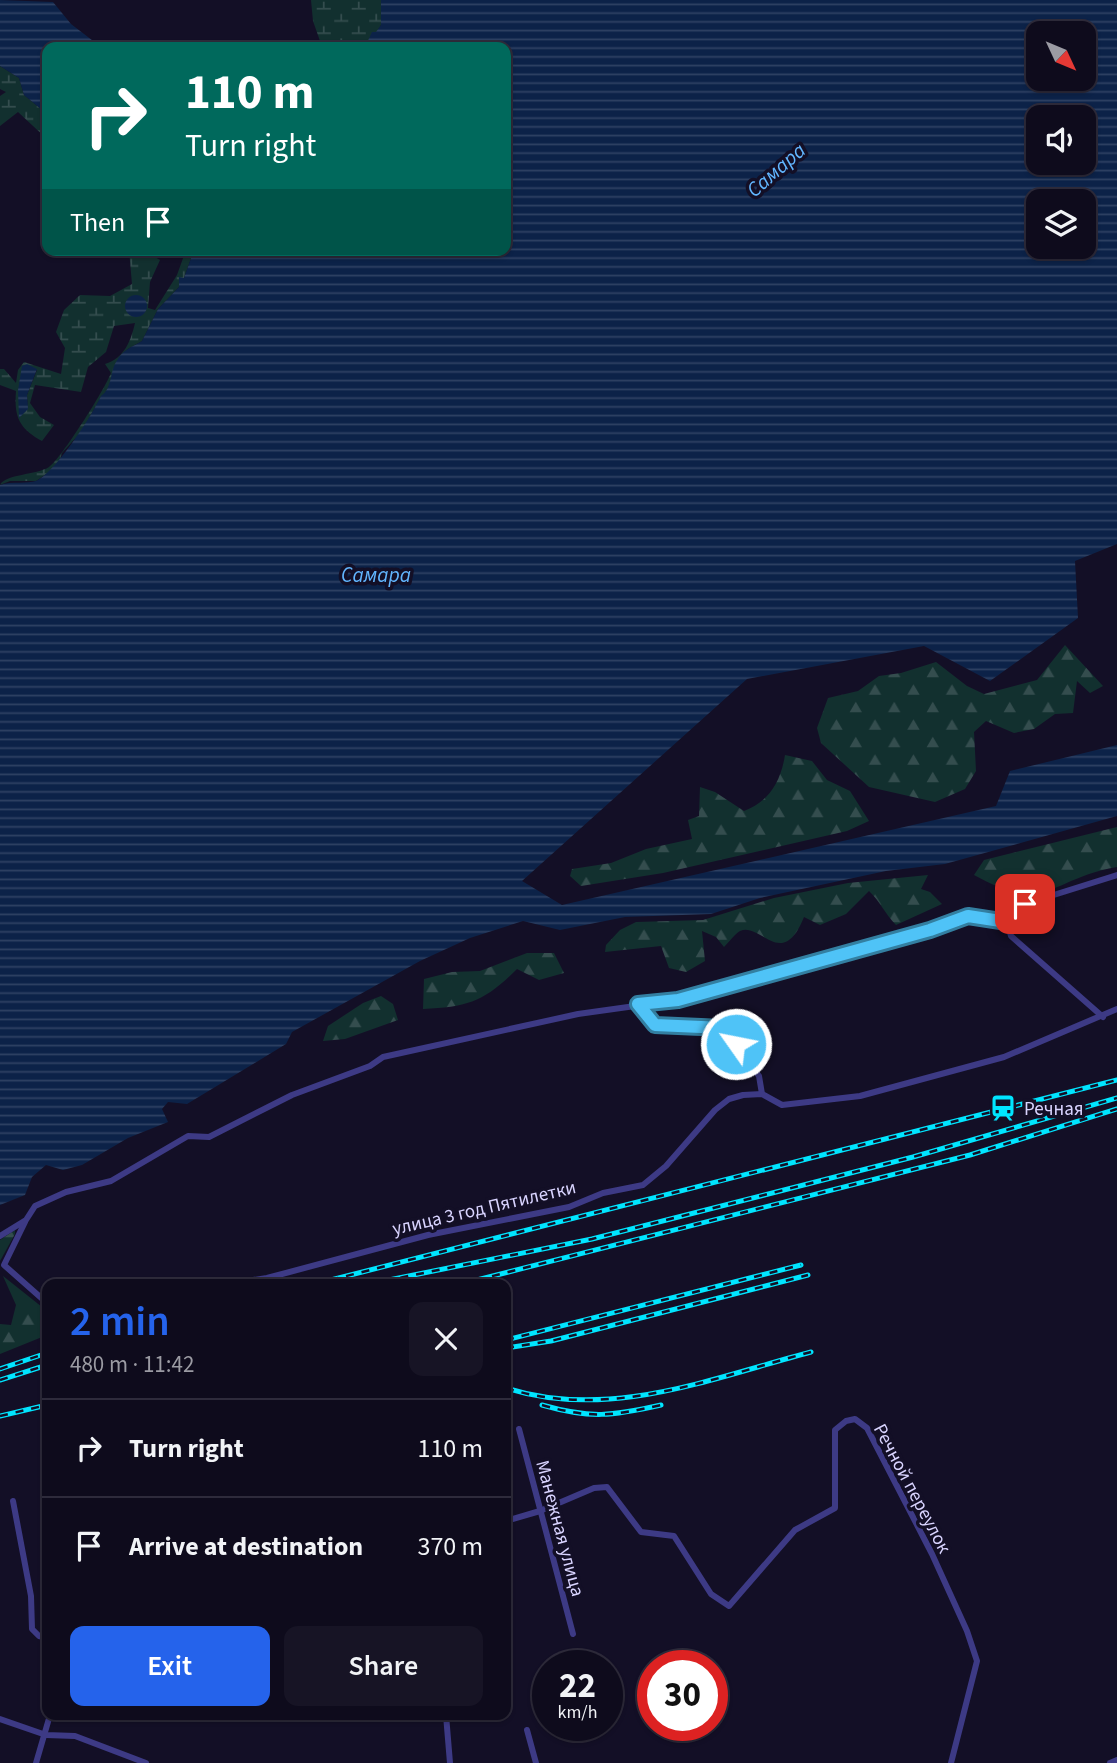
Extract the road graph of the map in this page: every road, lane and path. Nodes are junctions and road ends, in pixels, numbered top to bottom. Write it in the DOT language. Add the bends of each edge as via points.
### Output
graph roads {
  1 [pos="1117,876"];
  2 [pos="1007,922"];
  3 [pos="638,1004"];
  4 [pos="1117,1009"];
  5 [pos="1103,1017"];
  6 [pos="762,1094"];
  7 [pos="26,1220"];
  8 [pos="0,1236"];
  9 [pos="260,1279"];
  10 [pos="42,1299"];
  11 [pos="519,1430"];
  12 [pos="13,1501"];
  13 [pos="540,1511"];
  14 [pos="511,1520"];
  15 [pos="573,1634"];
  16 [pos="42,1637"];
  17 [pos="0,1719"];
  18 [pos="49,1720"];
  19 [pos="446,1720"];
  20 [pos="527,1730"];
  21 [pos="46,1735"];
  22 [pos="1117,1760"];
  23 [pos="36,1763"];
  24 [pos="146,1763"];
  25 [pos="450,1763"];
  26 [pos="536,1763"];
  27 [pos="951,1763"];
  28 [pos="1110,1763"];
  1 -- 2 [label="street" via="1025,904"];
  2 -- 3 [label="street" via="968,916 678,1000"];
  2 -- 5 [label="street" via="1012,936"];
  3 -- 6 [label="street" via="655,1025 724,1028 759,1076"];
  3 -- 7 [label="street" via="383,1057 209,1137 188,1136 111,1181 65,1192 35,1206"];
  4 -- 5 [label="street, улица 3 год Пятилетки"];
  5 -- 6 [label="street, улица 3 год Пятилетки" via="1004,1058 860,1096 782,1105"];
  6 -- 9 [label="street, улица 3 год Пятилетки" via="743,1095 722,1105 643,1185 603,1193 569,1207 428,1235"];
  7 -- 8 [label="street"];
  7 -- 10 [label="street" via="4,1265"];
  11 -- 13 [label="street, Манежная улица"];
  12 -- 16 [label="street" via="31,1596 32,1629"];
  13 -- 14 [label="street, Речной переулок"];
  13 -- 15 [label="street, Манежная улица"];
  13 -- 27 [label="street, Речной переулок" via="607,1487 641,1532 674,1536 711,1594 729,1606 795,1530 835,1508 835,1430 855,1419 867,1428 932,1554 977,1661"];
  17 -- 21 [label="street"];
  18 -- 21 [label="street"];
  19 -- 25 [label="street"];
  20 -- 26 [label="street"];
  21 -- 23 [label="street"];
  21 -- 24 [label="street" via="75,1737"];
  22 -- 28 [label="street"];
}
